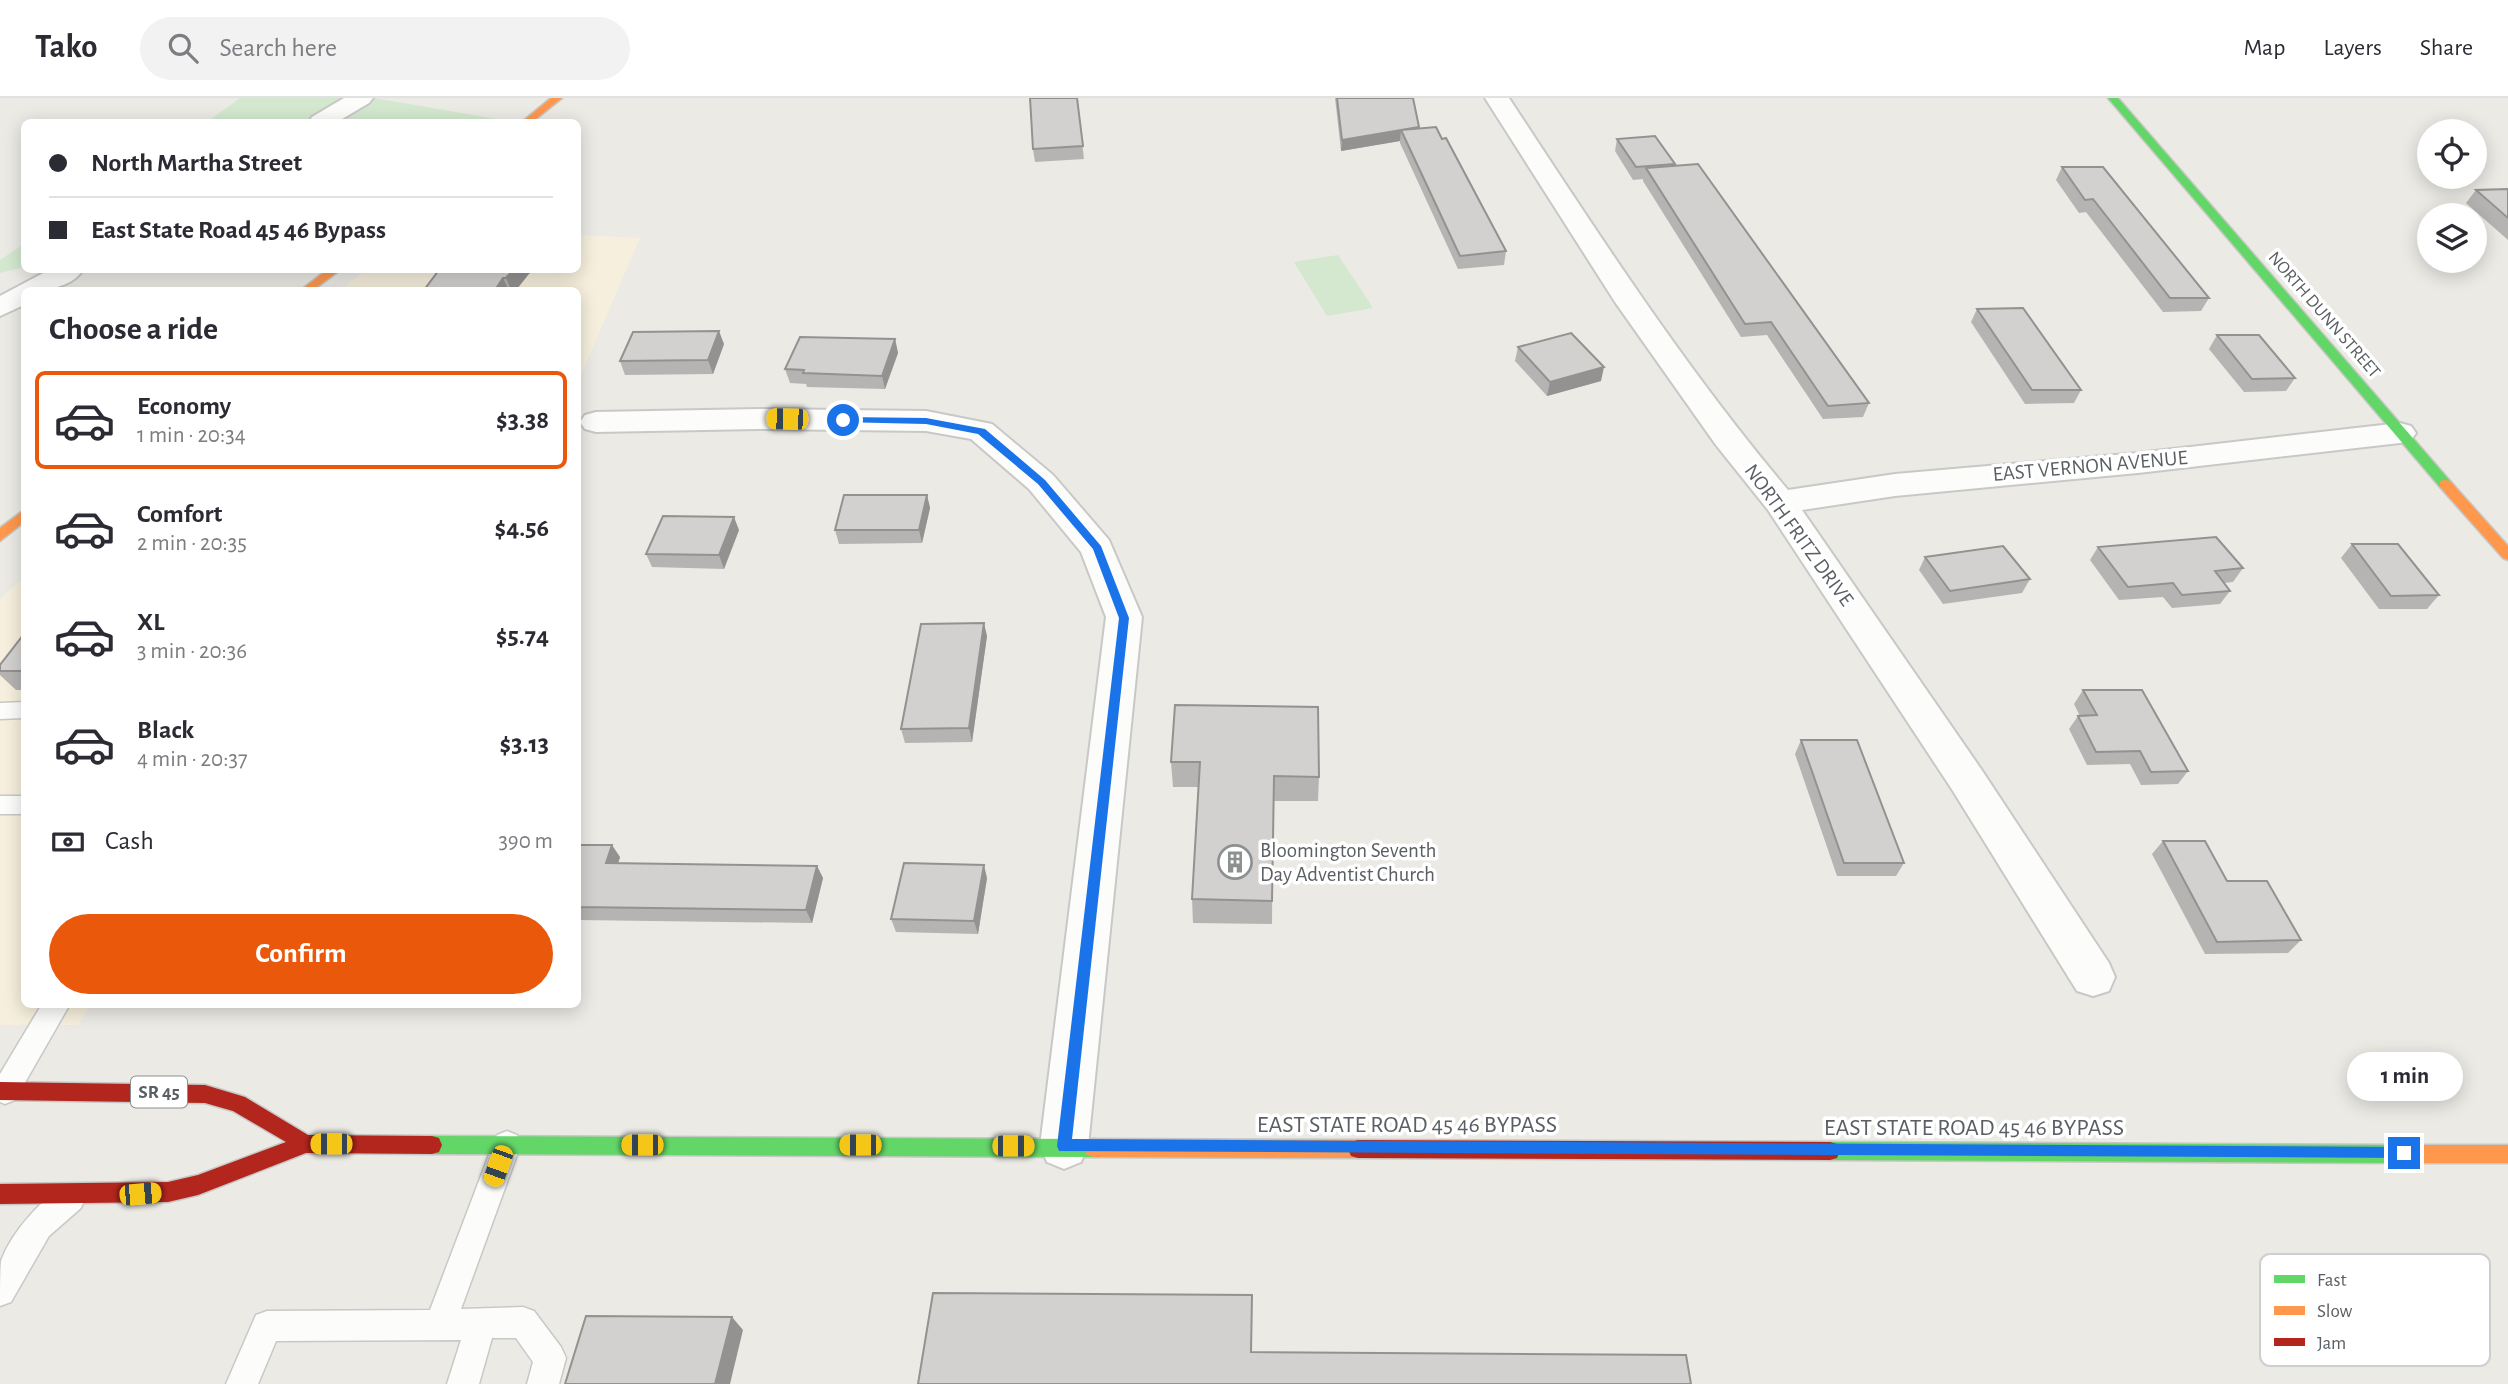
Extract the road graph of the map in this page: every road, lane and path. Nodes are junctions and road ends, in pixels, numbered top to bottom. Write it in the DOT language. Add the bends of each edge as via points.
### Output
graph roads {
  1 [pos="361,98"];
  2 [pos="557,98"];
  3 [pos="2113,98"];
  4 [pos="1507,99"];
  5 [pos="326,119"];
  6 [pos="531,119"];
  7 [pos="63,273"];
  8 [pos="330,273"];
  9 [pos="37,287"];
  10 [pos="310,287"];
  11 [pos="21,296"];
  12 [pos="0,307"];
  13 [pos="596,422"];
  14 [pos="2400,433"];
  15 [pos="1780,502"];
  16 [pos="21,517"];
  17 [pos="0,536"];
  18 [pos="2508,555"];
  19 [pos="21,710"];
  20 [pos="0,711"];
  21 [pos="0,805"];
  22 [pos="21,805"];
  23 [pos="2093,977"];
  24 [pos="55,1008"];
  25 [pos="3,1091"];
  26 [pos="306,1144"];
  27 [pos="506,1144"];
  28 [pos="1064,1146"];
  29 [pos="2508,1154"];
  30 [pos="0,1194"];
  31 [pos="76,1194"];
  32 [pos="0,1291"];
  33 [pos="481,1323"];
  34 [pos="440,1325"];
  35 [pos="242,1384"];
  36 [pos="463,1384"];
  37 [pos="542,1384"];
  1 -- 5 [label="street"];
  2 -- 6 [label="main road"];
  3 -- 14 [label="main road, NORTH DUNN STREET"];
  4 -- 15 [label="street, NORTH FRITZ DRIVE" via="1629,302 1727,438"];
  7 -- 9 [label="street"];
  8 -- 10 [label="main road"];
  11 -- 12 [label="street"];
  13 -- 28 [label="street" via="926,421 981,431 1041,482 1097,548 1124,618"];
  14 -- 15 [label="street, EAST VERNON AVENUE" via="1895,485"];
  14 -- 18 [label="main road, NORTH DUNN STREET"];
  15 -- 23 [label="street, NORTH FRITZ DRIVE"];
  16 -- 17 [label="main road"];
  19 -- 20 [label="lane"];
  21 -- 22 [label="lane"];
  24 -- 25 [label="lane"];
  25 -- 26 [label="main road, SR 45" via="205,1094 238,1103"];
  26 -- 27 [label="main road, EAST STATE ROAD 45 46 BYPASS"];
  26 -- 31 [label="main road, EAST STATE ROAD 45 46 BYPASS" via="168,1192"];
  27 -- 28 [label="main road, EAST STATE ROAD 45 46 BYPASS"];
  27 -- 34 [label="lane"];
  28 -- 29 [label="main road, EAST STATE ROAD 45 46 BYPASS"];
  30 -- 31 [label="main road, EAST STATE ROAD 45 46 BYPASS"];
  31 -- 32 [label="lane" via="39,1226"];
  33 -- 34 [label="lane"];
  33 -- 36 [label="lane"];
  33 -- 37 [label="lane" via="523,1322 550,1358"];
  34 -- 35 [label="lane" via="267,1325"];
}
